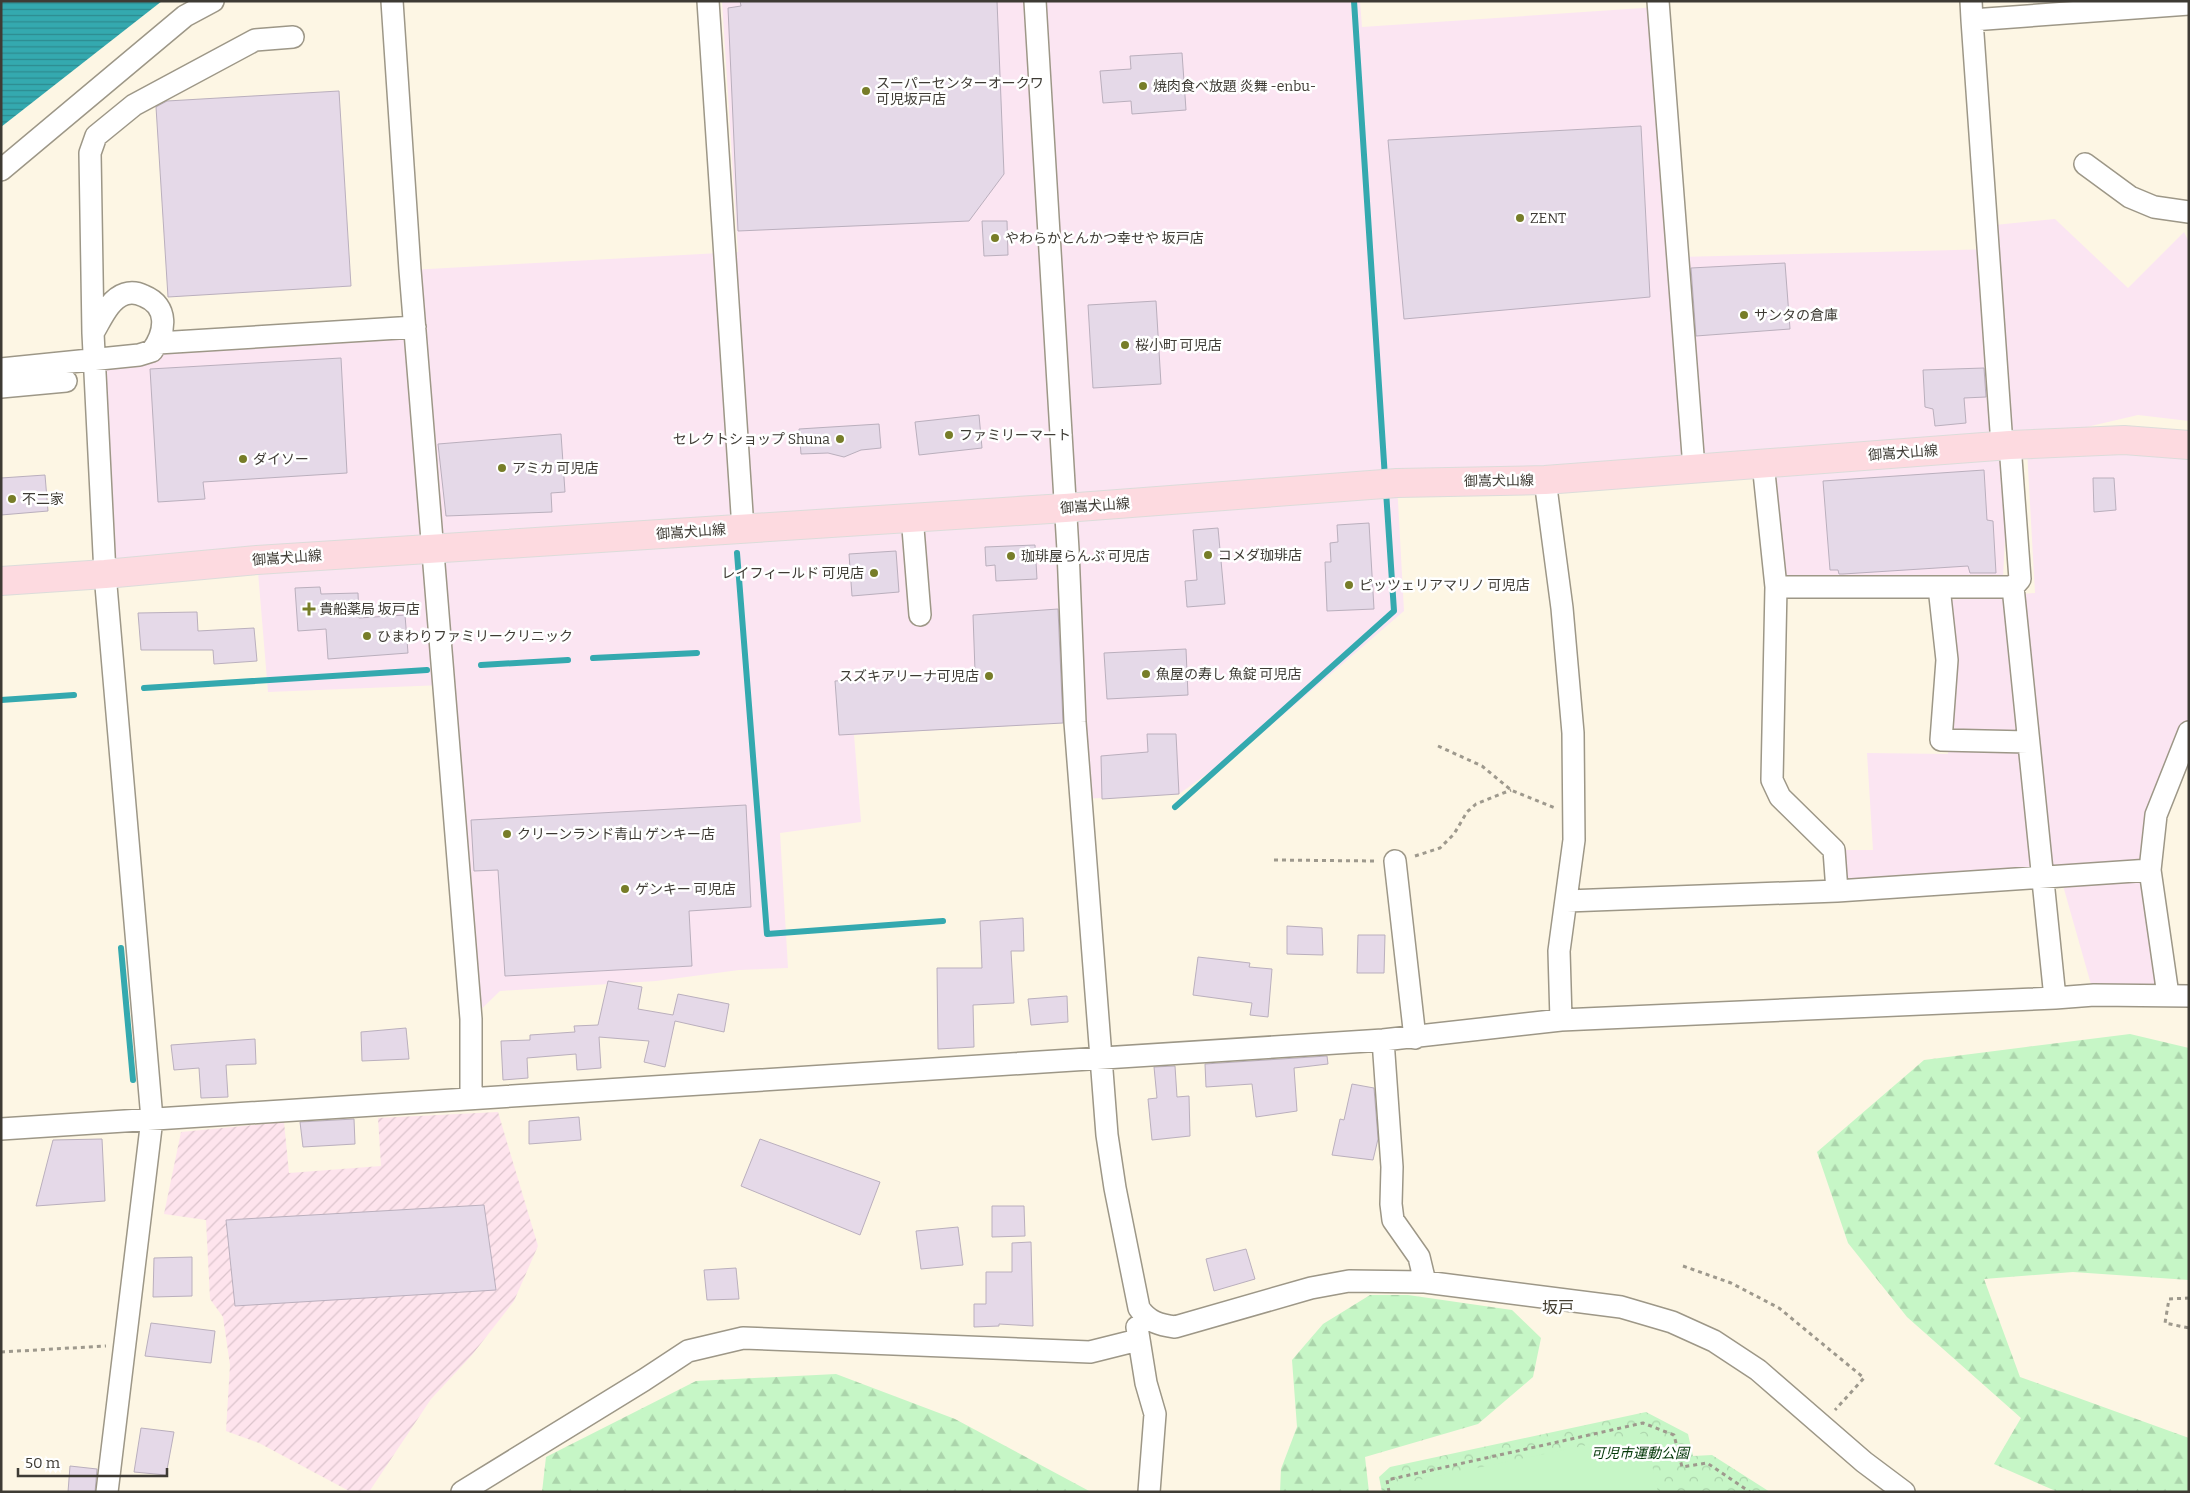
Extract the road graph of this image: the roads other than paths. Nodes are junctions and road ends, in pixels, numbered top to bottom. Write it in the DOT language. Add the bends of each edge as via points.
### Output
graph roads {
  1 [pos="213,1"];
  2 [pos="392,1"];
  3 [pos="708,1"];
  4 [pos="1035,1"];
  5 [pos="1658,1"];
  6 [pos="2189,4"];
  7 [pos="1971,10"];
  8 [pos="293,37"];
  9 [pos="2085,164"];
  10 [pos="1,170"];
  11 [pos="2189,212"];
  12 [pos="415,327"];
  13 [pos="93,333"];
  14 [pos="158,343"];
  15 [pos="94,360"];
  16 [pos="1,369"];
  17 [pos="66,381"];
  18 [pos="1,387"];
  19 [pos="2006,445"];
  20 [pos="2189,445"];
  21 [pos="1763,463"];
  22 [pos="1694,468"];
  23 [pos="1545,480"];
  24 [pos="1065,508"];
  25 [pos="912,516"];
  26 [pos="743,529"];
  27 [pos="432,549"];
  28 [pos="105,574"];
  29 [pos="1,581"];
  30 [pos="1776,586"];
  31 [pos="1939,587"];
  32 [pos="2013,587"];
  33 [pos="920,615"];
  34 [pos="2189,732"];
  35 [pos="2028,742"];
  36 [pos="1394,862"];
  37 [pos="2150,870"];
  38 [pos="2043,877"];
  39 [pos="1837,890"];
  40 [pos="1567,901"];
  41 [pos="2178,996"];
  42 [pos="2055,998"];
  43 [pos="1561,1020"];
  44 [pos="1415,1038"];
  45 [pos="1383,1040"];
  46 [pos="1101,1058"];
  47 [pos="471,1098"];
  48 [pos="152,1119"];
  49 [pos="1,1129"];
  50 [pos="1425,1282"];
  51 [pos="1144,1316"];
  52 [pos="1138,1340"];
  53 [pos="107,1492"];
  54 [pos="462,1492"];
  55 [pos="1149,1492"];
  56 [pos="1904,1492"];
  1 -- 10 [label="street" via="185,16"];
  2 -- 12 [label="street"];
  3 -- 26 [label="street"];
  4 -- 24 [label="street"];
  5 -- 22 [label="street"];
  6 -- 7 [label="street"];
  7 -- 19 [label="street"];
  8 -- 13 [label="street" via="255,40 134,105 96,136 90,153"];
  9 -- 11 [label="street" via="2130,197 2154,207"];
  12 -- 14 [label="street"];
  12 -- 27 [label="street"];
  13 -- 14 [label="street" via="116,300 124,294 136,293 156,302 160,309 163,331"];
  13 -- 15 [label="street"];
  14 -- 15 [label="street" via="152,350 139,355"];
  15 -- 16 [label="street"];
  15 -- 28 [label="street"];
  17 -- 18 [label="street"];
  19 -- 20 [label="main road, 御嵩犬山線" via="2124,440"];
  19 -- 21 [label="main road, 御嵩犬山線"];
  19 -- 32 [label="street" via="2020,579"];
  21 -- 22 [label="main road, 御嵩犬山線"];
  21 -- 30 [label="street"];
  22 -- 23 [label="main road, 御嵩犬山線"];
  23 -- 24 [label="main road, 御嵩犬山線" via="1386,484"];
  23 -- 40 [label="street" via="1562,608 1573,733 1574,840"];
  24 -- 25 [label="main road, 御嵩犬山線"];
  24 -- 46 [label="street" via="1075,722"];
  25 -- 26 [label="main road, 御嵩犬山線"];
  25 -- 33 [label="street"];
  26 -- 27 [label="main road, 御嵩犬山線"];
  27 -- 28 [label="main road, 御嵩犬山線"];
  27 -- 47 [label="street" via="471,1018"];
  28 -- 29 [label="main road, 御嵩犬山線"];
  28 -- 48 [label="street"];
  30 -- 31 [label="street"];
  30 -- 39 [label="street" via="1772,780 1780,797 1834,850"];
  31 -- 32 [label="street"];
  31 -- 35 [label="street" via="1947,660 1941,740"];
  32 -- 35 [label="street"];
  34 -- 37 [label="street" via="2156,815"];
  35 -- 38 [label="street"];
  36 -- 44 [label="street"];
  37 -- 38 [label="street"];
  37 -- 41 [label="street"];
  38 -- 39 [label="street"];
  38 -- 42 [label="street"];
  39 -- 40 [label="street"];
  40 -- 43 [label="street" via="1560,951"];
  41 -- 42 [label="street"];
  42 -- 43 [label="street"];
  43 -- 44 [label="street"];
  44 -- 45 [label="street"];
  45 -- 46 [label="street"];
  45 -- 50 [label="street" via="1392,1167 1392,1220 1419,1257"];
  46 -- 47 [label="street"];
  46 -- 51 [label="street" via="1115,1188 1136,1296"];
  47 -- 48 [label="street"];
  48 -- 49 [label="street"];
  48 -- 53 [label="street"];
  50 -- 51 [label="street" via="1349,1281 1311,1288 1175,1327 1160,1325"];
  50 -- 56 [label="street" via="1622,1307 1672,1322 1714,1341 1758,1370 1864,1462"];
  51 -- 52 [label="street" via="1136,1326"];
  52 -- 54 [label="street" via="1090,1352 743,1338 688,1351"];
  52 -- 55 [label="street" via="1155,1414"];
}
